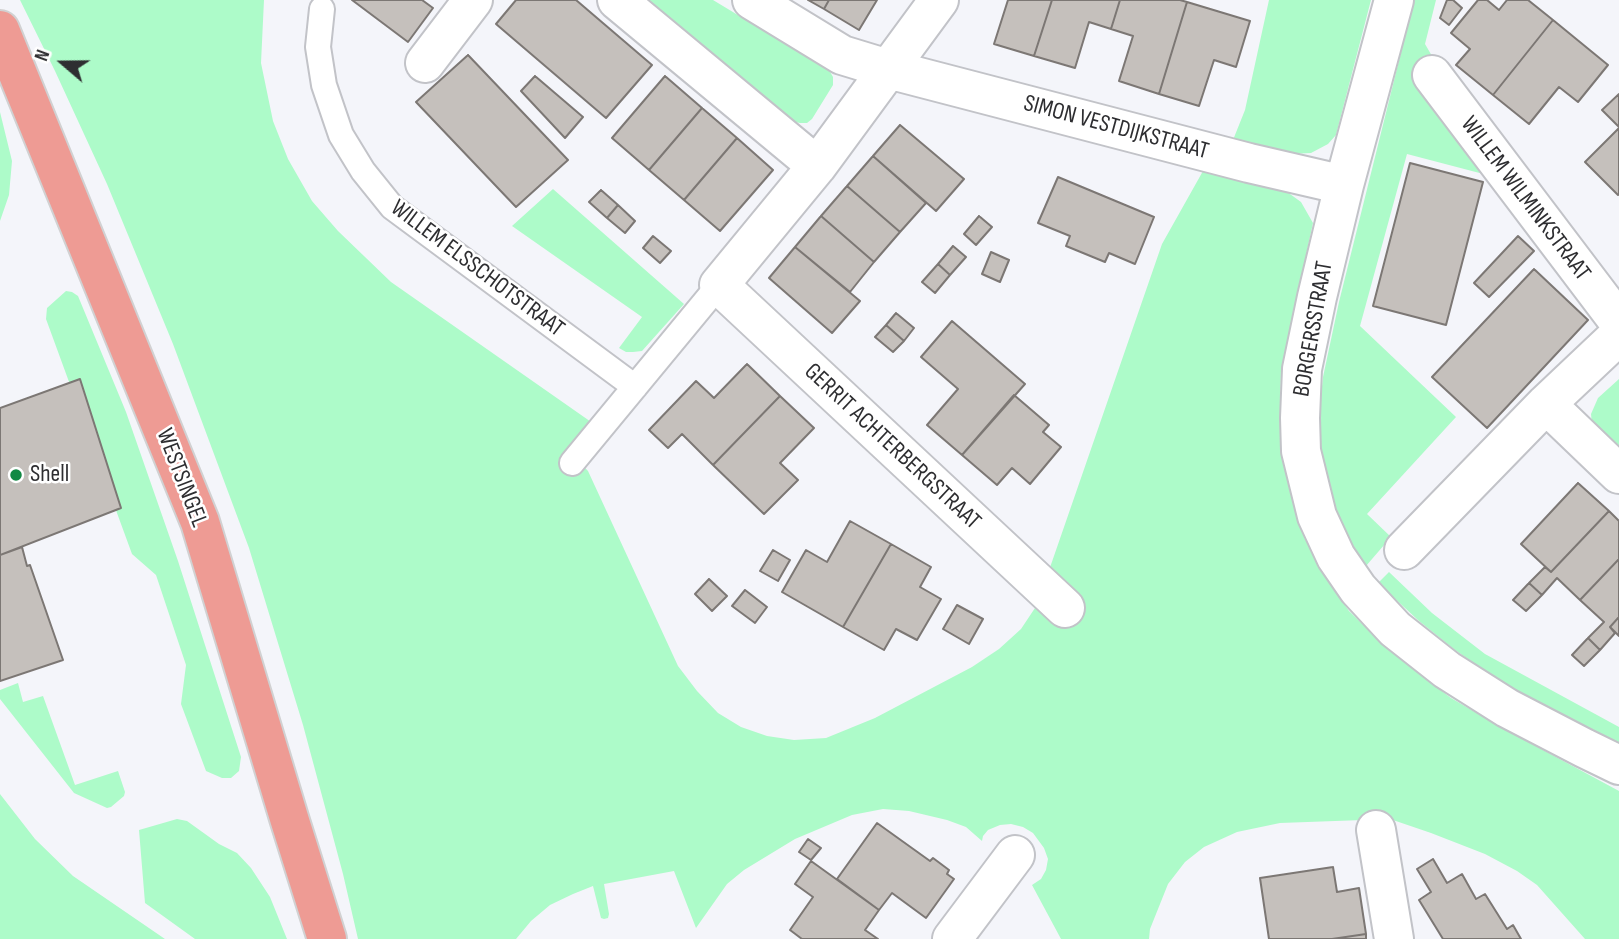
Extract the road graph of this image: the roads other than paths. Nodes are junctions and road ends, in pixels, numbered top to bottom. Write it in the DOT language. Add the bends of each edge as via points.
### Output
graph roads {
  1 [pos="473,0"];
  2 [pos="617,0"];
  3 [pos="752,0"];
  4 [pos="939,0"];
  5 [pos="1394,0"];
  6 [pos="322,9"];
  7 [pos="0,30"];
  8 [pos="425,63"];
  9 [pos="888,69"];
  10 [pos="1432,75"];
  11 [pos="817,166"];
  12 [pos="1345,185"];
  13 [pos="719,285"];
  14 [pos="1619,322"];
  15 [pos="1619,335"];
  16 [pos="635,387"];
  17 [pos="1546,404"];
  18 [pos="572,463"];
  19 [pos="1619,474"];
  20 [pos="1404,550"];
  21 [pos="1065,608"];
  22 [pos="1619,765"];
  23 [pos="1376,830"];
  24 [pos="1015,855"];
  25 [pos="327,939"];
  26 [pos="953,939"];
  27 [pos="1394,939"];
  1 -- 8 [label="street"];
  2 -- 11 [label="street"];
  3 -- 9 [label="street, SIMON VESTDIJKSTRAAT" via="842,55"];
  4 -- 9 [label="street"];
  5 -- 12 [label="street, BORGERSSTRAAT"];
  6 -- 16 [label="lane, WILLEM ELSSCHOTSTRAAT" via="318,47 324,85 341,135 392,207"];
  7 -- 25 [label="main road, WESTSINGEL" via="200,522"];
  9 -- 11 [label="street"];
  9 -- 12 [label="street, SIMON VESTDIJKSTRAAT"];
  10 -- 14 [label="street, WILLEM WILMINKSTRAAT"];
  11 -- 13 [label="street"];
  12 -- 22 [label="street, BORGERSSTRAAT" via="1302,369 1300,418 1301,451 1317,516 1336,557 1395,629 1447,670 1507,708"];
  13 -- 16 [label="lane"];
  13 -- 21 [label="street, GERRIT ACHTERBERGSTRAAT"];
  15 -- 17 [label="street"];
  16 -- 18 [label="lane"];
  17 -- 19 [label="street"];
  17 -- 20 [label="street"];
  23 -- 27 [label="street"];
  24 -- 26 [label="street"];
}
